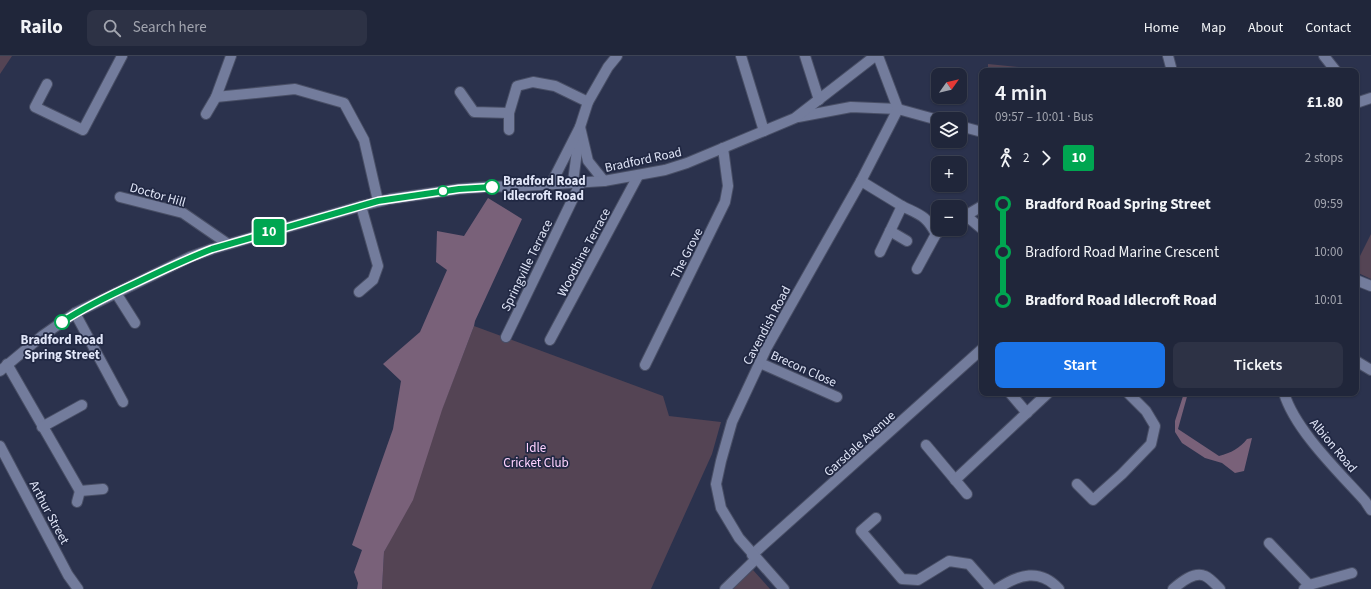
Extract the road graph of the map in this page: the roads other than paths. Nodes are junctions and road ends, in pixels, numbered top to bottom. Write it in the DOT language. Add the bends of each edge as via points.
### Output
graph roads {
  1 [pos="122,56"];
  2 [pos="231,56"];
  3 [pos="617,56"];
  4 [pos="741,56"];
  5 [pos="805,56"];
  6 [pos="875,56"];
  7 [pos="878,56"];
  8 [pos="1168,56"];
  9 [pos="1324,56"];
  10 [pos="1171,68"];
  11 [pos="1334,68"];
  12 [pos="47,84"];
  13 [pos="460,92"];
  14 [pos="216,97"];
  15 [pos="1371,98"];
  16 [pos="819,100"];
  17 [pos="1359,100"];
  18 [pos="588,102"];
  19 [pos="898,109"];
  20 [pos="206,114"];
  21 [pos="509,114"];
  22 [pos="795,118"];
  23 [pos="931,118"];
  24 [pos="580,127"];
  25 [pos="967,128"];
  26 [pos="509,130"];
  27 [pos="764,131"];
  28 [pos="979,131"];
  29 [pos="723,148"];
  30 [pos="638,176"];
  31 [pos="604,181"];
  32 [pos="862,181"];
  33 [pos="577,182"];
  34 [pos="551,184"];
  35 [pos="120,197"];
  36 [pos="378,201"];
  37 [pos="361,206"];
  38 [pos="902,206"];
  39 [pos="979,208"];
  40 [pos="967,215"];
  41 [pos="967,219"];
  42 [pos="931,223"];
  43 [pos="979,226"];
  44 [pos="890,231"];
  45 [pos="937,236"];
  46 [pos="907,241"];
  47 [pos="228,244"];
  48 [pos="880,252"];
  49 [pos="917,269"];
  50 [pos="1359,281"];
  51 [pos="1371,286"];
  52 [pos="359,292"];
  53 [pos="116,293"];
  54 [pos="75,313"];
  55 [pos="134,323"];
  56 [pos="506,337"];
  57 [pos="550,340"];
  58 [pos="979,353"];
  59 [pos="760,363"];
  60 [pos="1359,364"];
  61 [pos="645,365"];
  62 [pos="4,368"];
  63 [pos="1371,370"];
  64 [pos="1013,396"];
  65 [pos="1045,396"];
  66 [pos="1131,396"];
  67 [pos="1285,396"];
  68 [pos="837,397"];
  69 [pos="123,402"];
  70 [pos="82,405"];
  71 [pos="1027,413"];
  72 [pos="42,427"];
  73 [pos="0,446"];
  74 [pos="926,446"];
  75 [pos="955,480"];
  76 [pos="1077,484"];
  77 [pos="103,489"];
  78 [pos="80,491"];
  79 [pos="966,494"];
  80 [pos="77,502"];
  81 [pos="1371,510"];
  82 [pos="876,518"];
  83 [pos="1269,543"];
  84 [pos="754,557"];
  85 [pos="1352,573"];
  86 [pos="1306,587"];
  87 [pos="78,589"];
  88 [pos="724,589"];
  89 [pos="784,589"];
  90 [pos="991,589"];
  91 [pos="997,589"];
  92 [pos="1059,589"];
  93 [pos="1173,589"];
  94 [pos="1220,589"];
  1 -- 12 [label="street" via="83,130 35,107"];
  2 -- 14 [label="street"];
  3 -- 18 [label="street"];
  4 -- 27 [label="street"];
  5 -- 16 [label="street"];
  6 -- 16 [label="street, Bradford Road"];
  7 -- 19 [label="street"];
  8 -- 10 [label="street"];
  9 -- 11 [label="street"];
  13 -- 21 [label="street" via="474,112"];
  14 -- 20 [label="street"];
  14 -- 36 [label="street" via="295,89 344,103 364,140"];
  15 -- 17 [label="street"];
  16 -- 22 [label="street, Bradford Road"];
  18 -- 21 [label="street" via="555,86 533,82 517,86"];
  18 -- 24 [label="street"];
  19 -- 22 [label="street" via="850,107"];
  19 -- 23 [label="street"];
  19 -- 32 [label="street, Cavendish Road"];
  21 -- 26 [label="street"];
  22 -- 27 [label="street, Bradford Road"];
  24 -- 31 [label="street" via="588,161"];
  24 -- 33 [label="street, Springville Terrace"];
  24 -- 34 [label="street"];
  25 -- 28 [label="street"];
  27 -- 29 [label="street, Bradford Road"];
  29 -- 30 [label="street, Bradford Road" via="687,163"];
  29 -- 61 [label="street, The Grove" via="728,186 725,202"];
  30 -- 31 [label="street, Bradford Road"];
  30 -- 57 [label="street, Woodbine Terrace"];
  31 -- 33 [label="street, Bradford Road"];
  32 -- 38 [label="street"];
  32 -- 59 [label="street, Cavendish Road" via="766,347"];
  33 -- 34 [label="street, Bradford Road"];
  33 -- 56 [label="street, Springville Terrace"];
  34 -- 36 [label="street, Bradford Road" via="459,189"];
  35 -- 47 [label="street, Doctor Hill" via="182,213"];
  36 -- 37 [label="street, Bradford Road"];
  37 -- 47 [label="street, Bradford Road"];
  37 -- 52 [label="street" via="378,266 373,280"];
  38 -- 42 [label="street" via="922,215"];
  38 -- 44 [label="street"];
  39 -- 40 [label="street"];
  41 -- 43 [label="street"];
  44 -- 46 [label="street"];
  44 -- 48 [label="street"];
  45 -- 49 [label="street"];
  47 -- 53 [label="street, Bradford Road" via="190,257"];
  50 -- 51 [label="street"];
  53 -- 54 [label="street, Bradford Road"];
  53 -- 55 [label="street"];
  54 -- 62 [label="street, Bradford Road"];
  54 -- 69 [label="street"];
  58 -- 84 [label="street, Garsdale Avenue"];
  59 -- 68 [label="street, Brecon Close"];
  59 -- 84 [label="street, Cavendish Road" via="732,422 716,484 721,508"];
  60 -- 63 [label="street"];
  62 -- 72 [label="street"];
  64 -- 71 [label="street"];
  65 -- 71 [label="street"];
  66 -- 76 [label="street" via="1156,426 1151,444 1093,500"];
  67 -- 81 [label="street, Albion Road" via="1294,416 1314,444"];
  70 -- 72 [label="street"];
  71 -- 75 [label="street"];
  72 -- 78 [label="street"];
  73 -- 87 [label="street, Arthur Street" via="68,575"];
  74 -- 75 [label="street"];
  75 -- 79 [label="street"];
  77 -- 78 [label="street"];
  78 -- 80 [label="street"];
  82 -- 90 [label="street" via="861,531 902,579 918,580 949,561 969,564"];
  83 -- 86 [label="street"];
  84 -- 88 [label="street"];
  84 -- 89 [label="street, Cavendish Road"];
  85 -- 86 [label="street"];
  91 -- 92 [label="street" via="1024,576 1040,575 1053,582"];
  93 -- 94 [label="street" via="1192,576 1199,575 1205,576"];
}
